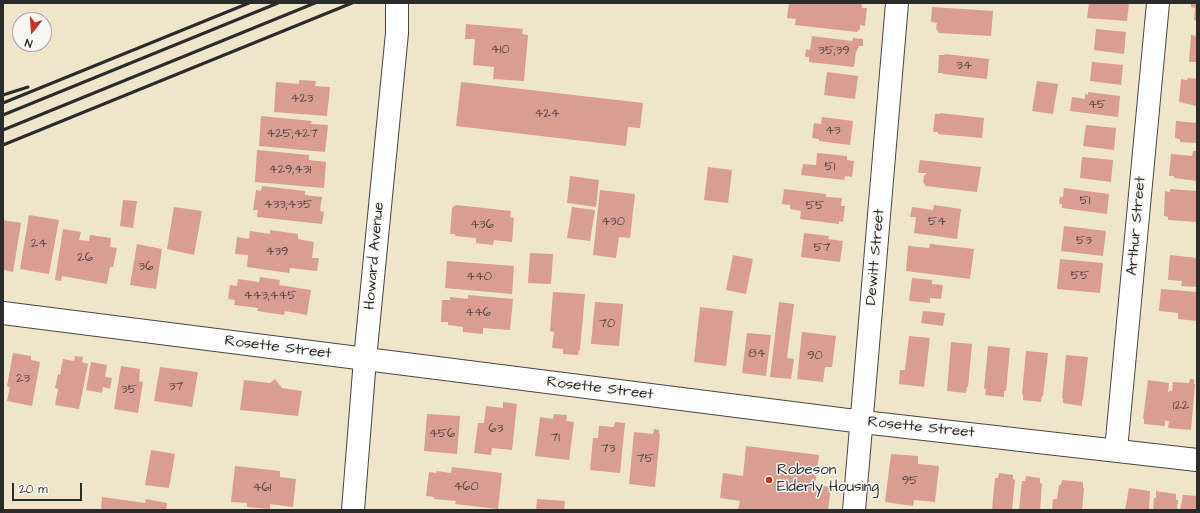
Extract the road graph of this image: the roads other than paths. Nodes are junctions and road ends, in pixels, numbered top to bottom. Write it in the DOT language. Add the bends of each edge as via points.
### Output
graph roads {
  1 [pos="397,3"];
  2 [pos="408,3"];
  3 [pos="897,3"];
  4 [pos="1158,3"];
  5 [pos="397,33"];
  6 [pos="3,314"];
  7 [pos="365,359"];
  8 [pos="862,422"];
  9 [pos="1116,450"];
  10 [pos="1197,460"];
  11 [pos="353,510"];
  12 [pos="854,510"];
  1 -- 5 [label="street, Howard Avenue"];
  2 -- 5 [label="street"];
  3 -- 8 [label="street, Dewitt Street"];
  4 -- 9 [label="street, Arthur Street"];
  5 -- 7 [label="street, Howard Avenue"];
  6 -- 7 [label="street, Rosette Street"];
  7 -- 8 [label="street, Rosette Street"];
  7 -- 11 [label="street, Howard Avenue"];
  8 -- 9 [label="street, Rosette Street"];
  8 -- 12 [label="street, Dewitt Street"];
  9 -- 10 [label="street, Rosette Street"];
}
